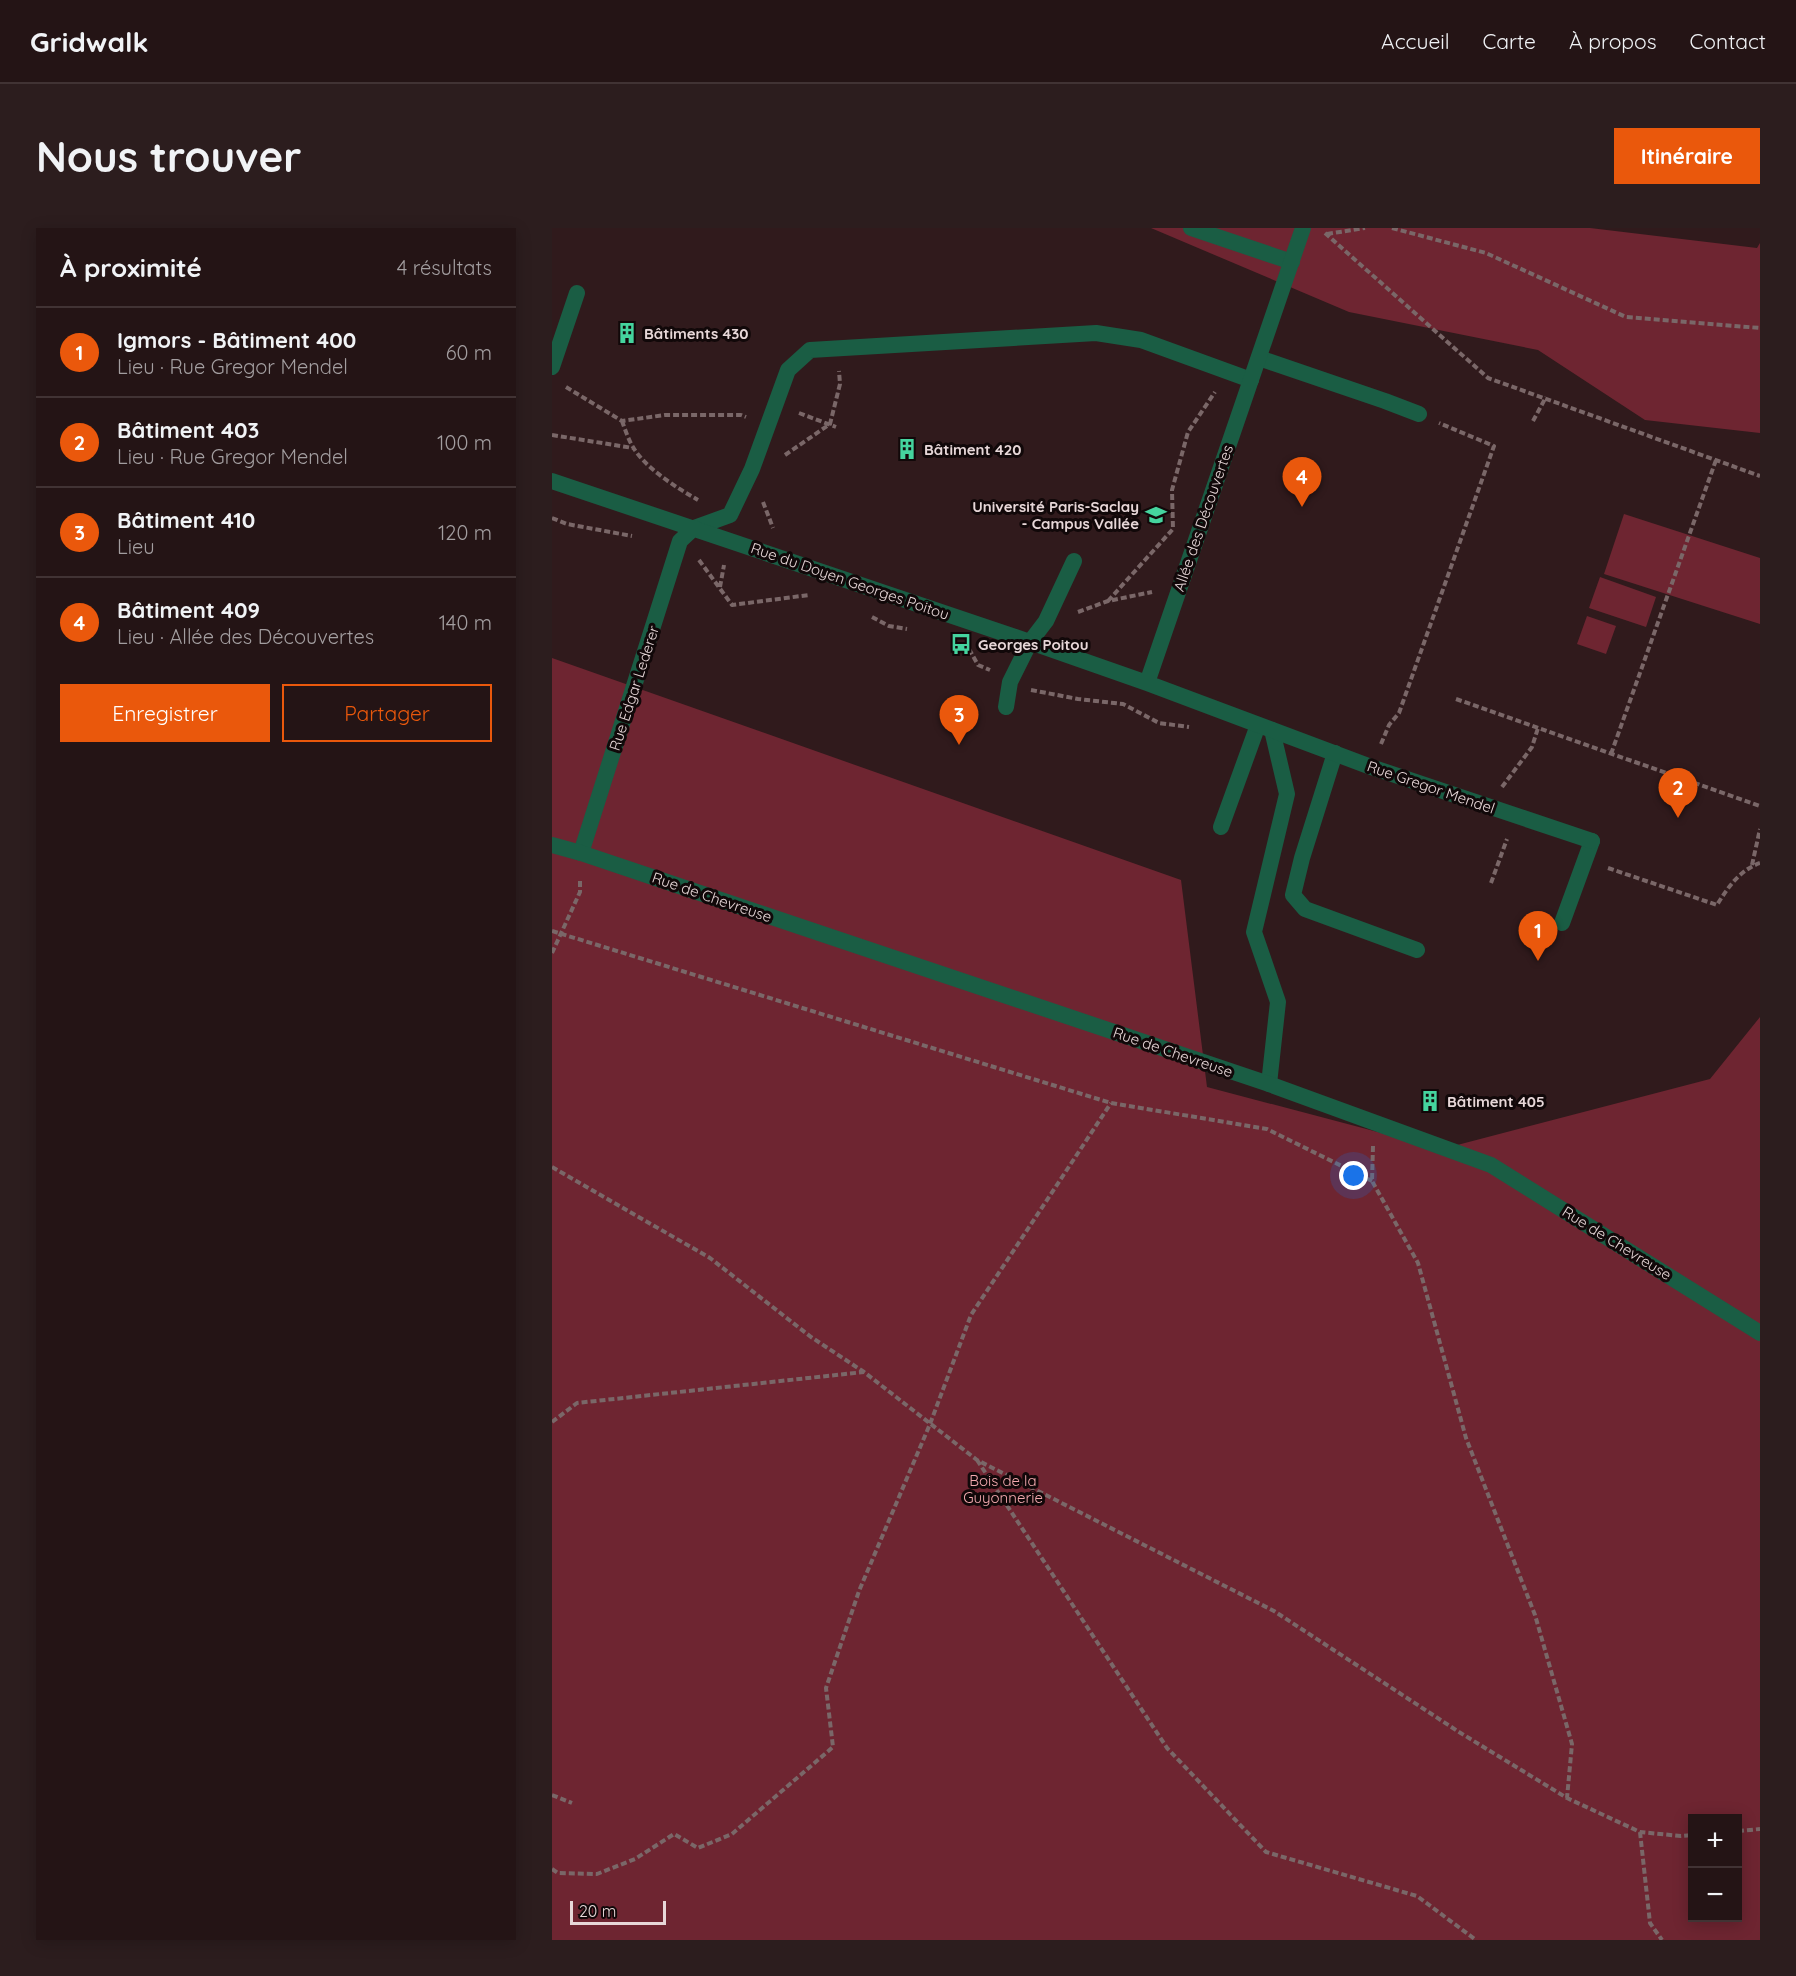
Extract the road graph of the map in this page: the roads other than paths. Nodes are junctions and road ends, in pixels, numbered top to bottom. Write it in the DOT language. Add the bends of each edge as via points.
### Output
graph roads {
  1 [pos="1191,228"];
  2 [pos="1303,228"];
  3 [pos="1292,262"];
  4 [pos="577,293"];
  5 [pos="1259,358"];
  6 [pos="552,367"];
  7 [pos="1251,380"];
  8 [pos="1419,414"];
  9 [pos="552,481"];
  10 [pos="694,528"];
  11 [pos="1074,561"];
  12 [pos="1030,642"];
  13 [pos="1147,683"];
  14 [pos="1006,707"];
  15 [pos="1265,728"];
  16 [pos="1335,753"];
  17 [pos="1221,827"];
  18 [pos="552,845"];
  19 [pos="581,853"];
  20 [pos="1562,923"];
  21 [pos="1418,950"];
  22 [pos="1269,1084"];
  23 [pos="1760,1333"];
  1 -- 3 [label="street"];
  2 -- 3 [label="street, Allée des Découvertes"];
  3 -- 5 [label="street, Allée des Découvertes"];
  4 -- 6 [label="street"];
  5 -- 7 [label="street, Allée des Découvertes"];
  5 -- 8 [label="street"];
  7 -- 10 [label="street" via="1141,340 1096,333 810,350 788,370 752,469 730,515"];
  7 -- 13 [label="street, Allée des Découvertes"];
  9 -- 10 [label="street, Rue du Doyen Georges Poitou"];
  10 -- 12 [label="street, Rue du Doyen Georges Poitou"];
  10 -- 19 [label="street, Rue Edgar Lederer" via="680,541"];
  11 -- 12 [label="street" via="1046,621"];
  12 -- 13 [label="street, Rue du Doyen Georges Poitou"];
  12 -- 14 [label="street" via="1010,682"];
  13 -- 15 [label="street"];
  15 -- 16 [label="street, Rue Gregor Mendel"];
  15 -- 17 [label="street"];
  15 -- 22 [label="street" via="1287,794 1254,932 1278,1002"];
  16 -- 20 [label="street, Rue Gregor Mendel" via="1592,840"];
  16 -- 21 [label="street" via="1293,895 1305,909"];
  18 -- 19 [label="street, Rue de Chevreuse"];
  19 -- 22 [label="street, Rue de Chevreuse"];
  22 -- 23 [label="street, Rue de Chevreuse" via="1491,1165"];
}
